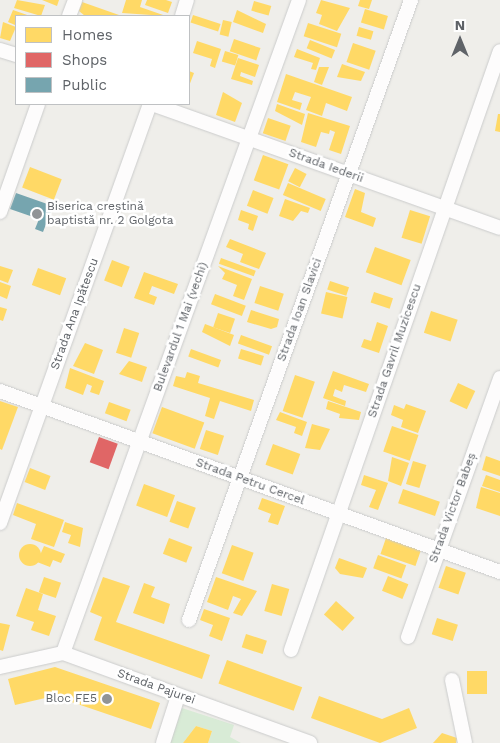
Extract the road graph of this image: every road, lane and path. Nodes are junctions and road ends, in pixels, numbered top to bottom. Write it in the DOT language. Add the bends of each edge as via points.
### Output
graph roads {
  1 [pos="75,0"];
  2 [pos="187,0"];
  3 [pos="299,0"];
  4 [pos="410,0"];
  5 [pos="69,15"];
  6 [pos="182,15"];
  7 [pos="0,50"];
  8 [pos="500,51"];
  9 [pos="15,56"];
  10 [pos="38,105"];
  11 [pos="151,105"];
  12 [pos="154,105"];
  13 [pos="249,139"];
  14 [pos="348,174"];
  15 [pos="445,208"];
  16 [pos="0,212"];
  17 [pos="500,228"];
  18 [pos="500,378"];
  19 [pos="0,391"];
  20 [pos="42,406"];
  21 [pos="139,441"];
  22 [pos="240,478"];
  23 [pos="338,514"];
  24 [pos="0,523"];
  25 [pos="438,549"];
  26 [pos="500,572"];
  27 [pos="189,620"];
  28 [pos="408,637"];
  29 [pos="291,650"];
  30 [pos="63,653"];
  31 [pos="0,667"];
  32 [pos="452,680"];
  33 [pos="178,696"];
  34 [pos="162,743"];
  35 [pos="310,743"];
  36 [pos="465,743"];
  1 -- 5 [label="street"];
  2 -- 6 [label="street"];
  3 -- 13 [label="street, Bulevardul 1 Mai (vechi)"];
  4 -- 14 [label="street, Strada Ioan Slavici"];
  7 -- 9 [label="street"];
  8 -- 15 [label="street, Strada Gavril Muzicescu"];
  10 -- 16 [label="street"];
  11 -- 20 [label="street, Strada Ana Ipătescu"];
  12 -- 13 [label="street, Strada Iederii"];
  13 -- 14 [label="street, Strada Iederii"];
  13 -- 21 [label="street, Bulevardul 1 Mai (vechi)"];
  14 -- 15 [label="street, Strada Iederii"];
  14 -- 22 [label="street, Strada Ioan Slavici"];
  15 -- 17 [label="street, Strada Iederii"];
  15 -- 23 [label="street, Strada Gavril Muzicescu"];
  18 -- 25 [label="street, Strada Victor Babeș"];
  19 -- 20 [label="street, Strada Petru Cercel"];
  20 -- 21 [label="street, Strada Petru Cercel"];
  20 -- 24 [label="street, Strada Ana Ipătescu"];
  21 -- 22 [label="street, Strada Petru Cercel"];
  21 -- 30 [label="street, Bulevardul 1 Mai (vechi)"];
  22 -- 23 [label="street, Strada Petru Cercel"];
  22 -- 27 [label="street, Strada Ioan Slavici"];
  23 -- 25 [label="street, Strada Petru Cercel"];
  23 -- 29 [label="street, Strada Gavril Muzicescu"];
  25 -- 26 [label="street, Strada Petru Cercel"];
  25 -- 28 [label="street, Strada Victor Babeș"];
  30 -- 31 [label="street"];
  30 -- 33 [label="street, Strada Pajurei"];
  32 -- 36 [label="street"];
  33 -- 34 [label="street"];
  33 -- 35 [label="street, Strada Pajurei"];
}
